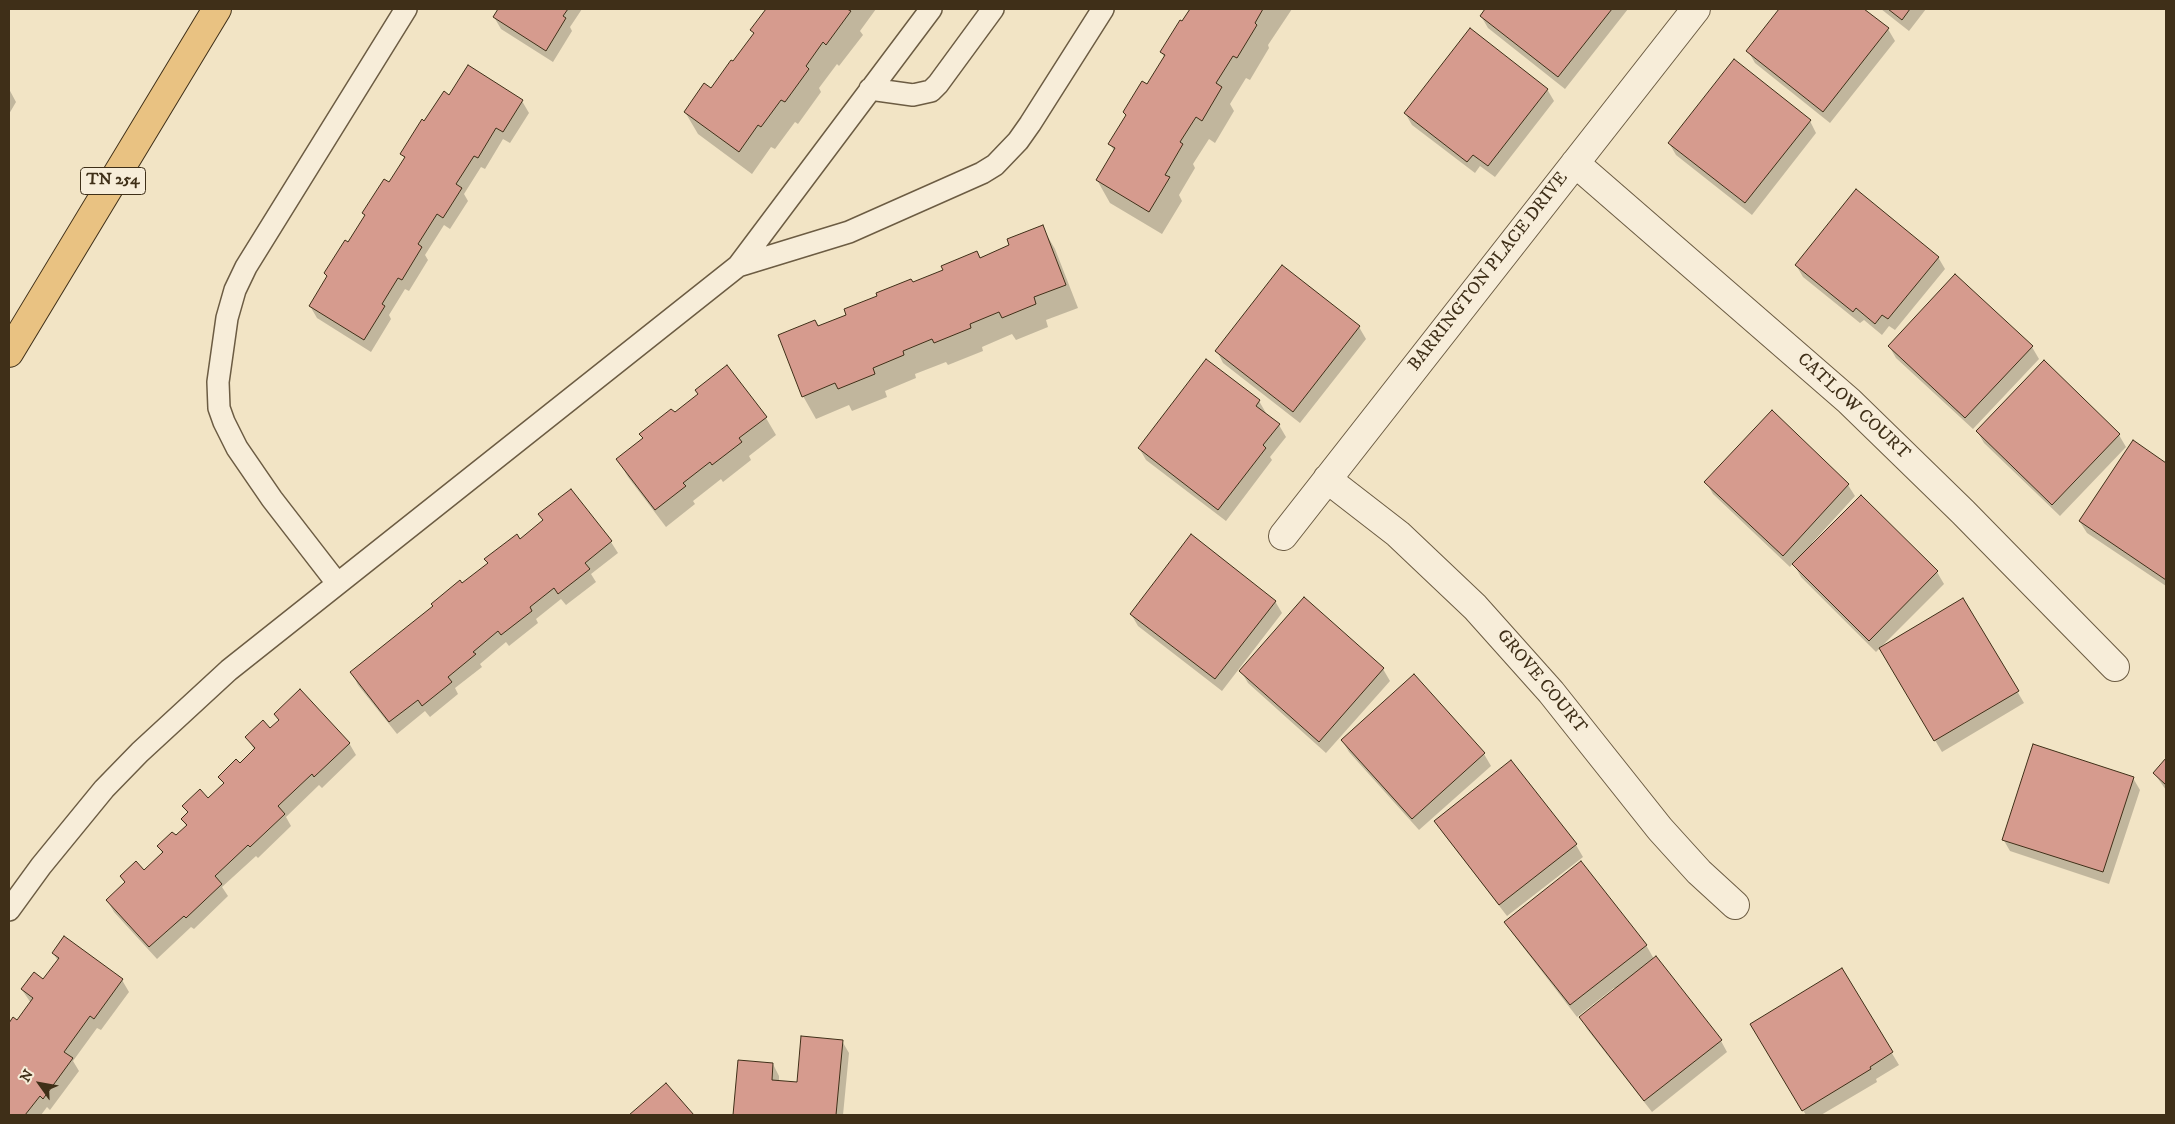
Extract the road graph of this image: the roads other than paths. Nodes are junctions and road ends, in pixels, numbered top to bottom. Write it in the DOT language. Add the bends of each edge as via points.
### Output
graph roads {
  1 [pos="217,9"];
  2 [pos="406,9"];
  3 [pos="931,9"];
  4 [pos="993,9"];
  5 [pos="1103,9"];
  6 [pos="1696,9"];
  7 [pos="870,89"];
  8 [pos="1575,163"];
  9 [pos="738,266"];
  10 [pos="9,353"];
  11 [pos="1327,479"];
  12 [pos="1282,536"];
  13 [pos="337,583"];
  14 [pos="2115,667"];
  15 [pos="1735,905"];
  16 [pos="9,910"];
  1 -- 10 [label="main road, TN 254"];
  2 -- 13 [label="lane" via="246,267 235,290 218,382 218,400 224,422 237,448"];
  3 -- 7 [label="lane"];
  4 -- 7 [label="lane" via="931,91 913,95"];
  5 -- 9 [label="lane" via="1030,124 996,164 849,232"];
  6 -- 8 [label="street, BARRINGTON PLACE DRIVE"];
  7 -- 9 [label="lane"];
  8 -- 11 [label="street, BARRINGTON PLACE DRIVE"];
  8 -- 14 [label="street, CATLOW COURT" via="1849,401"];
  9 -- 13 [label="lane"];
  11 -- 12 [label="street, BARRINGTON PLACE DRIVE"];
  11 -- 15 [label="street, GROVE COURT" via="1398,534 1475,607 1551,692 1660,829"];
  13 -- 16 [label="lane" via="229,670 140,752 104,789"];
}
